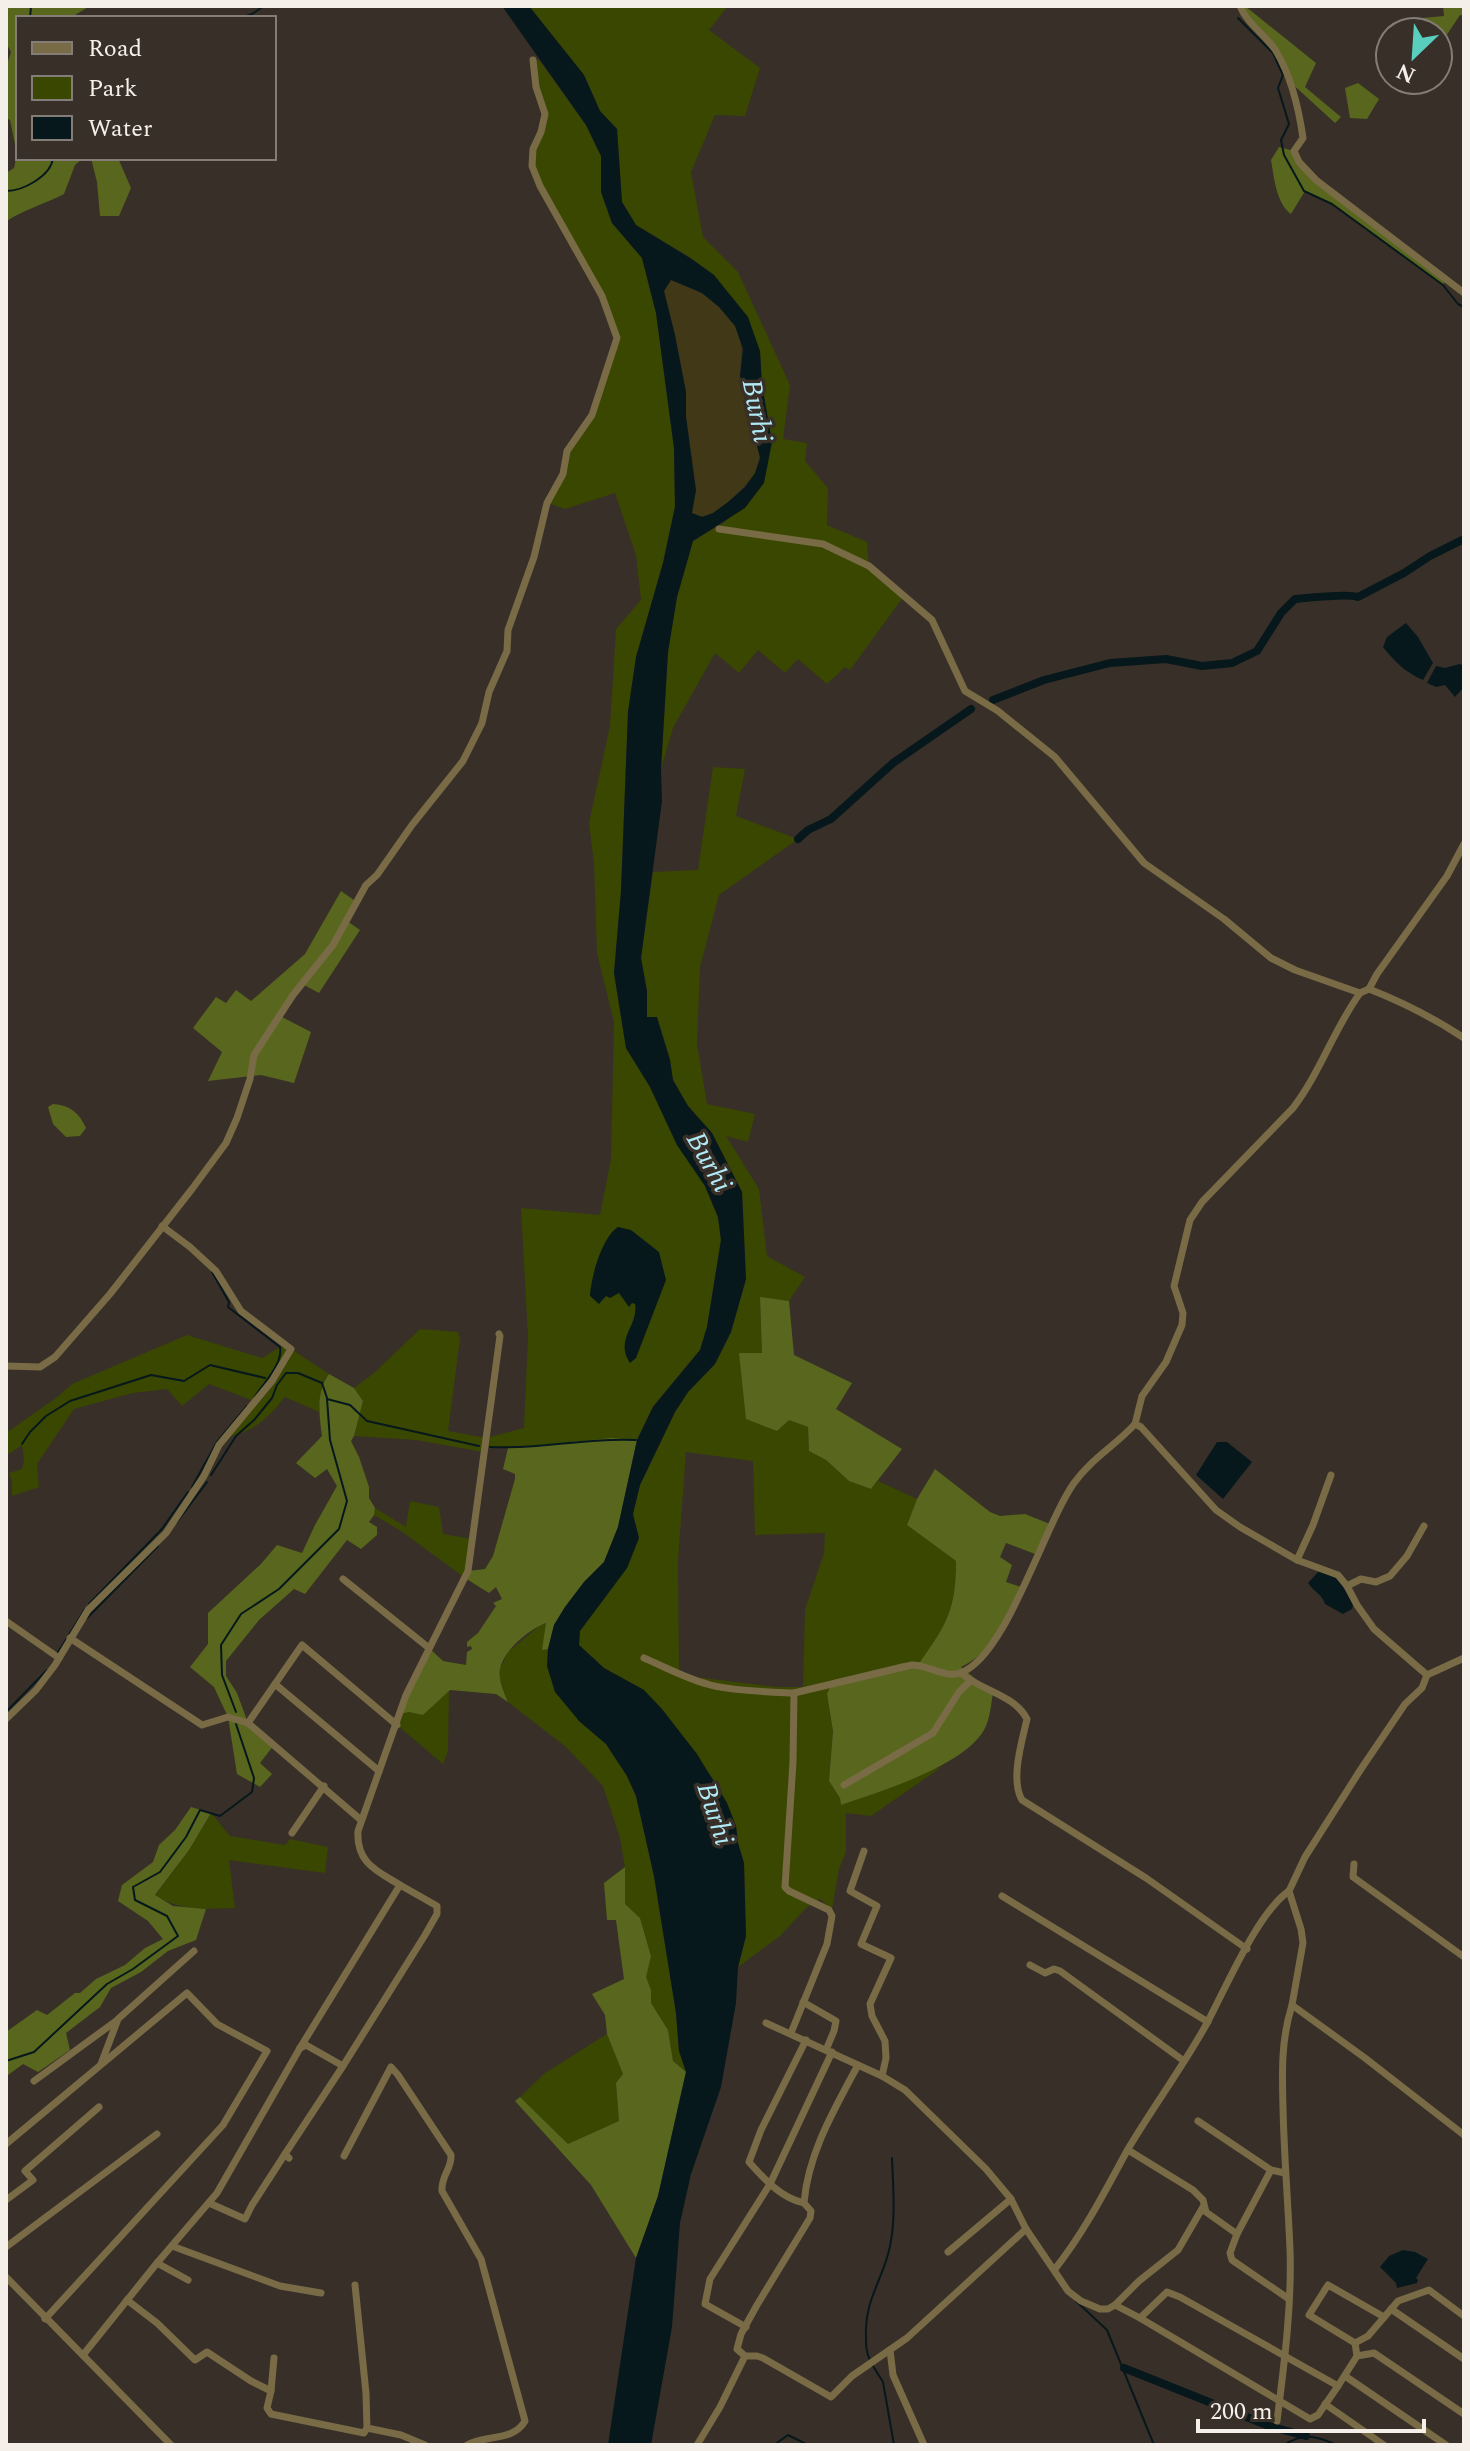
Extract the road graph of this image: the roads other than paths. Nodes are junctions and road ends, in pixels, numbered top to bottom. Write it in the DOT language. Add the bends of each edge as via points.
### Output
graph roads {
  1 [pos="1240,6"];
  2 [pos="533,60"];
  3 [pos="1464,293"];
  4 [pos="719,529"];
  5 [pos="1464,844"];
  6 [pos="1365,991"];
  7 [pos="1464,1038"];
  8 [pos="162,1226"];
  9 [pos="499,1334"];
  10 [pos="6,1366"];
  11 [pos="1135,1424"];
  12 [pos="1331,1475"];
  13 [pos="1424,1526"];
  14 [pos="1297,1560"];
  15 [pos="343,1579"];
  16 [pos="1347,1586"];
  17 [pos="6,1621"];
  18 [pos="70,1638"];
  19 [pos="429,1648"];
  20 [pos="59,1658"];
  21 [pos="644,1658"];
  22 [pos="1464,1658"];
  23 [pos="961,1673"];
  24 [pos="1427,1675"];
  25 [pos="970,1681"];
  26 [pos="275,1684"];
  27 [pos="794,1693"];
  28 [pos="6,1719"];
  29 [pos="248,1723"];
  30 [pos="397,1725"];
  31 [pos="379,1771"];
  32 [pos="844,1785"];
  33 [pos="324,1786"];
  34 [pos="361,1820"];
  35 [pos="292,1833"];
  36 [pos="864,1851"];
  37 [pos="1354,1864"];
  38 [pos="400,1885"];
  39 [pos="1289,1891"];
  40 [pos="1002,1896"];
  41 [pos="1247,1949"];
  42 [pos="194,1951"];
  43 [pos="1464,1957"];
  44 [pos="1030,1965"];
  45 [pos="803,2002"];
  46 [pos="1292,2005"];
  47 [pos="118,2019"];
  48 [pos="1208,2022"];
  49 [pos="766,2023"];
  50 [pos="791,2033"];
  51 [pos="806,2040"];
  52 [pos="300,2048"];
  53 [pos="829,2051"];
  54 [pos="1184,2061"];
  55 [pos="858,2065"];
  56 [pos="100,2066"];
  57 [pos="343,2066"];
  58 [pos="882,2076"];
  59 [pos="34,2081"];
  60 [pos="99,2107"];
  61 [pos="1198,2121"];
  62 [pos="157,2134"];
  63 [pos="1464,2135"];
  64 [pos="6,2144"];
  65 [pos="1128,2150"];
  66 [pos="344,2156"];
  67 [pos="1271,2170"];
  68 [pos="1285,2173"];
  69 [pos="770,2184"];
  70 [pos="1011,2199"];
  71 [pos="6,2200"];
  72 [pos="209,2203"];
  73 [pos="804,2203"];
  74 [pos="1203,2207"];
  75 [pos="1026,2229"];
  76 [pos="1237,2234"];
  77 [pos="172,2246"];
  78 [pos="6,2247"];
  79 [pos="948,2252"];
  80 [pos="157,2263"];
  81 [pos="1055,2269"];
  82 [pos="6,2277"];
  83 [pos="188,2280"];
  84 [pos="355,2285"];
  85 [pos="321,2293"];
  86 [pos="1289,2299"];
  87 [pos="127,2300"];
  88 [pos="1115,2305"];
  89 [pos="1391,2309"];
  90 [pos="1464,2316"];
  91 [pos="1384,2317"];
  92 [pos="1140,2318"];
  93 [pos="45,2319"];
  94 [pos="746,2327"];
  95 [pos="1368,2336"];
  96 [pos="1355,2343"];
  97 [pos="890,2350"];
  98 [pos="1374,2353"];
  99 [pos="83,2355"];
  100 [pos="1283,2355"];
  101 [pos="745,2356"];
  102 [pos="1357,2356"];
  103 [pos="274,2358"];
  104 [pos="1464,2359"];
  105 [pos="1345,2376"];
  106 [pos="1338,2386"];
  107 [pos="271,2391"];
  108 [pos="1279,2401"];
  109 [pos="1325,2404"];
  110 [pos="1464,2414"];
  111 [pos="1277,2421"];
  112 [pos="367,2428"];
  113 [pos="168,2444"];
  114 [pos="425,2445"];
  115 [pos="467,2445"];
  116 [pos="697,2445"];
  117 [pos="924,2445"];
  118 [pos="1384,2445"];
  119 [pos="1446,2445"];
  1 -- 3 [label="street" via="1276,51 1288,80 1303,138 1294,151 1299,162"];
  2 -- 8 [label="street" via="545,114 532,166 602,296 617,338 607,373 547,503 508,630 507,651 469,752 366,885 333,945 254,1055 226,1143"];
  4 -- 6 [label="street" via="823,544 869,566 932,620 965,691 1055,757 1144,863 1271,958"];
  5 -- 6 [label="street"];
  6 -- 7 [label="street" via="1436,1020"];
  6 -- 11 [label="street" via="1303,1096 1190,1220 1174,1286 1182,1325 1166,1362 1142,1396"];
  8 -- 10 [label="street" via="55,1357 40,1367"];
  8 -- 18 [label="street" via="216,1271 241,1311 291,1349 219,1445 166,1533 88,1610"];
  9 -- 19 [label="street" via="468,1571"];
  11 -- 14 [label="street" via="1216,1510"];
  11 -- 23 [label="street" via="1073,1484 994,1643"];
  12 -- 14 [label="street"];
  13 -- 16 [label="street" via="1390,1576"];
  14 -- 16 [label="street" via="1334,1573"];
  15 -- 19 [label="street"];
  16 -- 24 [label="street" via="1374,1629"];
  17 -- 20 [label="street"];
  18 -- 20 [label="street"];
  18 -- 29 [label="street" via="202,1725 228,1717"];
  19 -- 30 [label="street"];
  20 -- 28 [label="street"];
  21 -- 27 [label="street" via="711,1686"];
  22 -- 24 [label="street"];
  23 -- 25 [label="street"];
  23 -- 27 [label="street" via="912,1665"];
  24 -- 39 [label="street" via="1361,1769"];
  25 -- 32 [label="street" via="933,1733"];
  25 -- 41 [label="street" via="1014,1704 1027,1719 1017,1790 1022,1800"];
  26 -- 29 [label="street"];
  26 -- 30 [label="street" via="302,1645"];
  26 -- 31 [label="street"];
  27 -- 45 [label="street" via="785,1887 832,1916 827,1944"];
  29 -- 33 [label="street"];
  30 -- 31 [label="street"];
  31 -- 34 [label="street"];
  33 -- 34 [label="street"];
  33 -- 35 [label="street"];
  34 -- 38 [label="street" via="357,1839 366,1863"];
  36 -- 58 [label="street" via="850,1891 877,1906 861,1944 891,1958 870,2004 885,2041"];
  37 -- 43 [label="street" via="1353,1877"];
  38 -- 52 [label="street"];
  38 -- 57 [label="street" via="437,1906 437,1914"];
  39 -- 41 [label="street"];
  39 -- 46 [label="street" via="1303,1943"];
  40 -- 48 [label="street"];
  41 -- 48 [label="street"];
  42 -- 47 [label="street"];
  44 -- 54 [label="street" via="1045,1973 1060,1971"];
  45 -- 50 [label="street"];
  45 -- 53 [label="street" via="836,2021"];
  46 -- 63 [label="street"];
  46 -- 68 [label="street" via="1282,2054"];
  47 -- 56 [label="street"];
  47 -- 59 [label="street"];
  48 -- 54 [label="street"];
  49 -- 50 [label="street"];
  50 -- 51 [label="street"];
  51 -- 53 [label="street"];
  51 -- 69 [label="street" via="750,2158"];
  52 -- 57 [label="street" via="306,2045"];
  52 -- 72 [label="street"];
  53 -- 55 [label="street"];
  53 -- 69 [label="street"];
  54 -- 65 [label="street"];
  55 -- 58 [label="street"];
  55 -- 73 [label="street" via="819,2143"];
  56 -- 64 [label="street"];
  56 -- 93 [label="street" via="187,1993 217,2024 267,2051 223,2125"];
  57 -- 72 [label="street" via="245,2219"];
  58 -- 70 [label="street" via="946,2129"];
  60 -- 71 [label="street" via="25,2171 33,2180"];
  61 -- 67 [label="street"];
  62 -- 78 [label="street"];
  65 -- 74 [label="street" via="1193,2190"];
  65 -- 81 [label="street" via="1099,2206"];
  66 -- 115 [label="street" via="391,2067 451,2155 442,2191 481,2259 525,2421 512,2434"];
  67 -- 68 [label="street"];
  67 -- 76 [label="street"];
  68 -- 86 [label="street"];
  69 -- 73 [label="street"];
  69 -- 94 [label="street" via="710,2279 705,2299 705,2304"];
  70 -- 75 [label="street"];
  70 -- 79 [label="street"];
  72 -- 77 [label="street"];
  73 -- 94 [label="street" via="810,2218"];
  74 -- 76 [label="street"];
  74 -- 88 [label="street" via="1178,2250"];
  75 -- 81 [label="street"];
  75 -- 97 [label="street"];
  76 -- 86 [label="street" via="1232,2260"];
  77 -- 80 [label="street"];
  77 -- 85 [label="street" via="280,2286"];
  80 -- 83 [label="street"];
  80 -- 87 [label="street"];
  81 -- 88 [label="street" via="1081,2301 1100,2309"];
  82 -- 93 [label="street"];
  84 -- 112 [label="street"];
  86 -- 100 [label="street"];
  87 -- 99 [label="street"];
  87 -- 107 [label="street" via="195,2360 207,2352"];
  88 -- 92 [label="street"];
  89 -- 90 [label="street" via="1398,2301 1429,2290"];
  89 -- 91 [label="street"];
  89 -- 104 [label="street"];
  91 -- 95 [label="street"];
  91 -- 96 [label="street" via="1328,2285 1309,2315"];
  92 -- 100 [label="street" via="1163,2294 1172,2293"];
  92 -- 108 [label="street"];
  93 -- 99 [label="street"];
  94 -- 101 [label="street" via="737,2349"];
  95 -- 96 [label="street"];
  95 -- 98 [label="street"];
  96 -- 102 [label="street"];
  97 -- 101 [label="street" via="831,2397 763,2358"];
  97 -- 117 [label="street" via="893,2375"];
  98 -- 102 [label="street"];
  98 -- 110 [label="street"];
  99 -- 113 [label="street"];
  100 -- 106 [label="street"];
  100 -- 108 [label="street"];
  101 -- 116 [label="street"];
  102 -- 105 [label="street"];
  103 -- 107 [label="street"];
  105 -- 106 [label="street"];
  105 -- 119 [label="street"];
  106 -- 109 [label="street"];
  107 -- 112 [label="street" via="271,2414 364,2433"];
  108 -- 109 [label="street" via="1310,2419"];
  108 -- 111 [label="street"];
  109 -- 118 [label="street"];
  112 -- 114 [label="street"];
}
